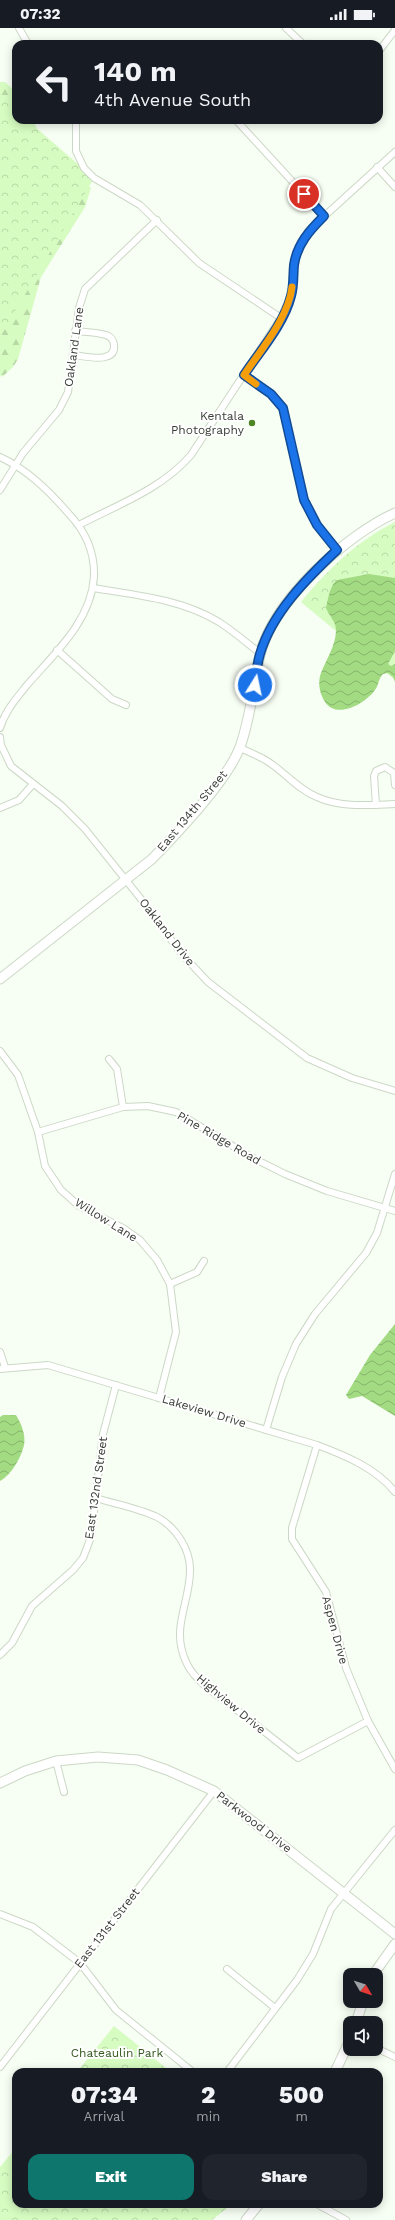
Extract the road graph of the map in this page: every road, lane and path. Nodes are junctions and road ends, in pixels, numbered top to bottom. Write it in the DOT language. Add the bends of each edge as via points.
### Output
graph roads {
  1 [pos="19,28"];
  2 [pos="286,28"];
  3 [pos="395,30"];
  4 [pos="26,40"];
  5 [pos="299,40"];
  6 [pos="383,46"];
  7 [pos="76,124"];
  8 [pos="240,124"];
  9 [pos="395,152"];
  10 [pos="377,167"];
  11 [pos="395,187"];
  12 [pos="324,216"];
  13 [pos="157,220"];
  14 [pos="281,318"];
  15 [pos="75,331"];
  16 [pos="73,355"];
  17 [pos="244,375"];
  18 [pos="0,457"];
  19 [pos="16,464"];
  20 [pos="0,490"];
  21 [pos="395,513"];
  22 [pos="79,525"];
  23 [pos="337,550"];
  24 [pos="93,588"];
  25 [pos="57,650"];
  26 [pos="260,653"];
  27 [pos="126,704"];
  28 [pos="0,728"];
  29 [pos="0,738"];
  30 [pos="240,748"];
  31 [pos="33,784"];
  32 [pos="395,785"];
  33 [pos="395,804"];
  34 [pos="376,805"];
  35 [pos="0,808"];
  36 [pos="125,880"];
  37 [pos="0,978"];
  38 [pos="0,1051"];
  39 [pos="109,1059"];
  40 [pos="395,1091"];
  41 [pos="123,1108"];
  42 [pos="38,1132"];
  43 [pos="395,1174"];
  44 [pos="385,1208"];
  45 [pos="395,1211"];
  46 [pos="204,1261"];
  47 [pos="170,1284"];
  48 [pos="0,1352"];
  49 [pos="2,1368"];
  50 [pos="116,1385"];
  51 [pos="159,1398"];
  52 [pos="266,1430"];
  53 [pos="317,1445"];
  54 [pos="395,1492"];
  55 [pos="96,1498"];
  56 [pos="0,1655"];
  57 [pos="368,1721"];
  58 [pos="56,1761"];
  59 [pos="395,1769"];
  60 [pos="0,1783"];
  61 [pos="214,1790"];
  62 [pos="64,1792"];
  63 [pos="395,1830"];
  64 [pos="344,1892"];
  65 [pos="0,1914"];
  66 [pos="395,1934"];
  67 [pos="395,1944"];
  68 [pos="80,1963"];
  69 [pos="378,1968"];
  70 [pos="227,1969"];
  71 [pos="275,2008"];
  72 [pos="383,2051"];
  73 [pos="343,2055"];
  74 [pos="395,2057"];
  75 [pos="0,2067"];
  76 [pos="188,2068"];
  77 [pos="230,2068"];
  78 [pos="337,2068"];
  79 [pos="256,2208"];
  80 [pos="324,2208"];
  81 [pos="246,2220"];
  82 [pos="346,2220"];
  1 -- 4 [label="street"];
  2 -- 5 [label="street"];
  3 -- 6 [label="street"];
  7 -- 13 [label="street" via="76,151 84,168 94,178 140,205"];
  8 -- 12 [label="street"];
  9 -- 10 [label="street"];
  10 -- 11 [label="street"];
  10 -- 12 [label="street"];
  12 -- 14 [label="street" via="308,231 299,248 294,262 291,296"];
  13 -- 14 [label="street" via="199,263"];
  13 -- 15 [label="street, Oakland Lane" via="85,289"];
  14 -- 17 [label="street"];
  15 -- 16 [label="street, Oakland Lane"];
  15 -- 16 [label="street" via="106,335 114,342 114,346 111,354 105,358"];
  16 -- 19 [label="street, Oakland Lane" via="70,382 64,402"];
  17 -- 22 [label="street" via="191,455 178,470 162,482"];
  17 -- 23 [label="street" via="271,394 283,408 304,500 317,525"];
  18 -- 19 [label="street"];
  19 -- 20 [label="street, Oakland Lane"];
  19 -- 22 [label="street" via="32,476"];
  21 -- 23 [label="street, East 134th Street" via="378,521"];
  22 -- 24 [label="street" via="92,552"];
  23 -- 26 [label="street, East 134th Street" via="316,569 293,596 273,625"];
  24 -- 25 [label="street" via="85,614"];
  24 -- 26 [label="street" via="158,598 188,607 219,622"];
  25 -- 27 [label="street" via="112,699"];
  25 -- 28 [label="street" via="10,705"];
  26 -- 30 [label="street, East 134th Street"];
  29 -- 31 [label="street, Oakland Drive" via="11,766"];
  30 -- 34 [label="street" via="268,761 297,786 317,797 336,804"];
  30 -- 36 [label="street, East 134th Street" via="221,780 173,838"];
  31 -- 35 [label="street" via="18,800"];
  31 -- 36 [label="street, Oakland Drive" via="74,817"];
  32 -- 34 [label="street" via="394,774 390,769 385,767 376,771"];
  33 -- 34 [label="street"];
  36 -- 37 [label="street, East 134th Street"];
  36 -- 40 [label="street, Oakland Drive" via="180,952 208,982 264,1026 307,1058 352,1078"];
  38 -- 42 [label="street, Willow Lane" via="18,1074"];
  39 -- 41 [label="street" via="117,1070"];
  41 -- 42 [label="street, Pine Ridge Road"];
  41 -- 44 [label="street, Pine Ridge Road" via="148,1106 176,1112 251,1157 285,1174 326,1191"];
  42 -- 47 [label="street, Willow Lane" via="45,1166 61,1190 79,1206 123,1228 140,1240 158,1260"];
  43 -- 44 [label="street"];
  44 -- 45 [label="street, Pine Ridge Road"];
  44 -- 52 [label="street" via="377,1233 366,1253 315,1314 296,1344 282,1377"];
  46 -- 47 [label="street" via="197,1272"];
  47 -- 51 [label="street, Willow Lane" via="176,1332"];
  48 -- 49 [label="street"];
  49 -- 50 [label="street, Lakeview Drive" via="48,1365"];
  50 -- 51 [label="street, Lakeview Drive"];
  50 -- 55 [label="street, East 132nd Street" via="103,1434"];
  51 -- 52 [label="street, Lakeview Drive"];
  52 -- 53 [label="street, Lakeview Drive"];
  53 -- 54 [label="street, Lakeview Drive" via="345,1455 369,1470"];
  53 -- 57 [label="street, Aspen Drive" via="292,1528 292,1539 326,1592 346,1668"];
  55 -- 56 [label="street, East 132nd Street" via="91,1537 83,1558 32,1606 12,1643"];
  55 -- 57 [label="street, Highview Drive" via="157,1517 182,1541 188,1556 190,1572 179,1624 179,1642 187,1665 202,1683 298,1758"];
  57 -- 59 [label="street, Aspen Drive"];
  58 -- 60 [label="street, Parkwood Drive" via="25,1771"];
  58 -- 61 [label="street, Parkwood Drive" via="98,1757 138,1760"];
  58 -- 62 [label="street"];
  61 -- 64 [label="street, Parkwood Drive"];
  61 -- 68 [label="street, East 131st Street"];
  63 -- 64 [label="street"];
  64 -- 66 [label="street, Parkwood Drive"];
  64 -- 71 [label="street" via="331,1909 313,1954"];
  65 -- 68 [label="street" via="33,1928"];
  67 -- 69 [label="street"];
  68 -- 75 [label="street, East 131st Street"];
  68 -- 76 [label="street" via="116,2010"];
  70 -- 71 [label="street"];
  71 -- 77 [label="street"];
  72 -- 74 [label="street"];
  73 -- 78 [label="street"];
  79 -- 81 [label="street"];
  80 -- 82 [label="street"];
}
